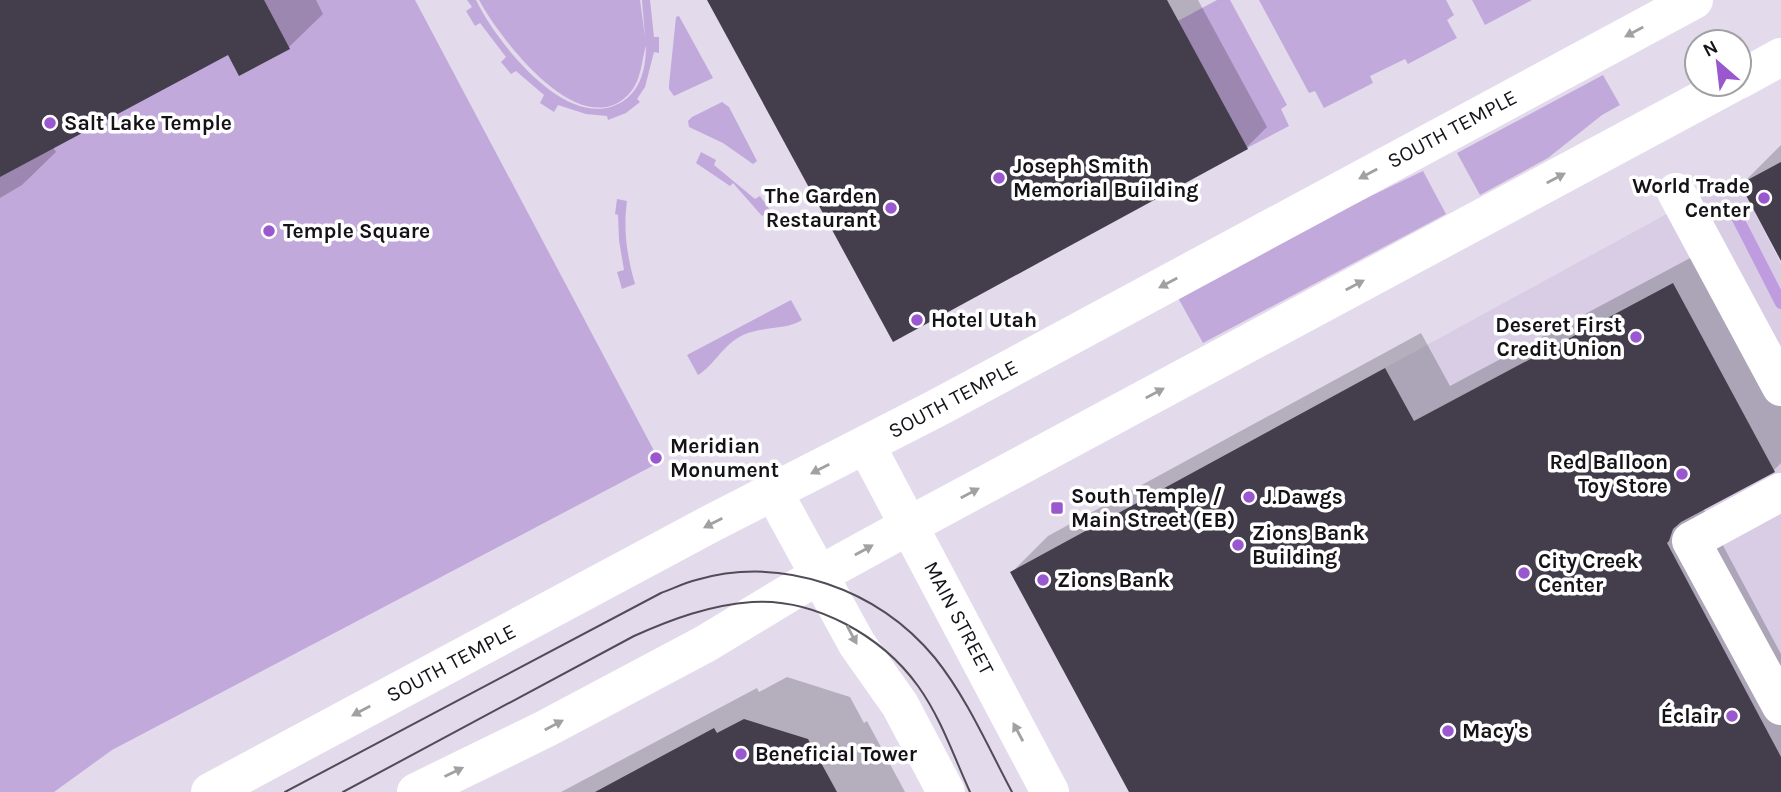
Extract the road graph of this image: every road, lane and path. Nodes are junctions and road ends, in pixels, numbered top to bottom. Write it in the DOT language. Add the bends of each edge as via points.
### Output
graph roads {
  1 [pos="1694,0"];
  2 [pos="1781,57"];
  3 [pos="1753,72"];
  4 [pos="1705,98"];
  5 [pos="1676,192"];
  6 [pos="1781,387"];
  7 [pos="866,446"];
  8 [pos="1781,492"];
  9 [pos="775,493"];
  10 [pos="910,525"];
  11 [pos="819,575"];
  12 [pos="1781,706"];
  13 [pos="210,792"];
  14 [pos="416,792"];
  15 [pos="946,792"];
  16 [pos="1050,792"];
  1 -- 7 [label="street, SOUTH TEMPLE, one-way"];
  2 -- 3 [label="street"];
  10 -- 4 [label="street, one-way"];
  5 -- 6 [label="street"];
  7 -- 9 [label="street, SOUTH TEMPLE, one-way"];
  7 -- 10 [label="street, MAIN STREET"];
  8 -- 12 [label="street" via="1691,541"];
  9 -- 11 [label="street"];
  9 -- 13 [label="street, SOUTH TEMPLE, one-way"];
  11 -- 10 [label="street, one-way"];
  16 -- 10 [label="street, MAIN STREET, one-way"];
  14 -- 11 [label="street, one-way" via="693,650"];
  11 -- 15 [label="street, one-way" via="857,644 900,705"];
}
